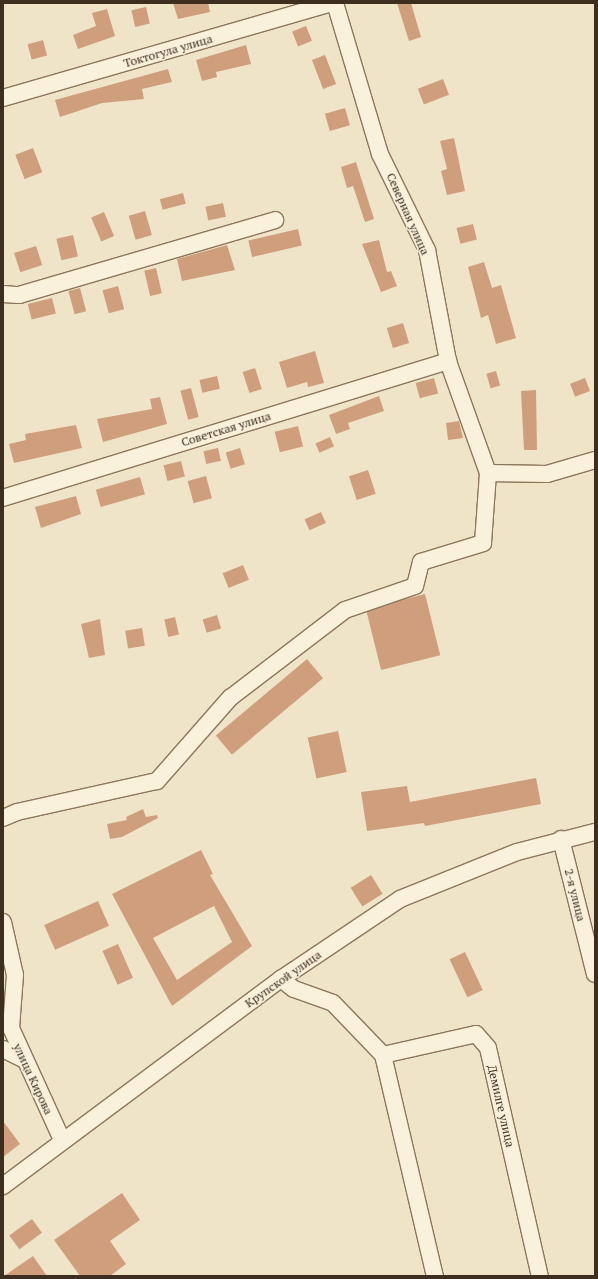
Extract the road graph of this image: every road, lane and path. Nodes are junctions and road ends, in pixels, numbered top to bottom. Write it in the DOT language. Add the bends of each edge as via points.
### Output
graph roads {
  1 [pos="334,3"];
  2 [pos="3,98"];
  3 [pos="275,220"];
  4 [pos="3,294"];
  5 [pos="448,360"];
  6 [pos="595,460"];
  7 [pos="488,472"];
  8 [pos="3,498"];
  9 [pos="3,818"];
  10 [pos="595,832"];
  11 [pos="561,839"];
  12 [pos="3,922"];
  13 [pos="595,974"];
  14 [pos="281,979"];
  15 [pos="3,1049"];
  16 [pos="383,1055"];
  17 [pos="23,1060"];
  18 [pos="62,1140"];
  19 [pos="3,1186"];
  20 [pos="435,1276"];
  21 [pos="540,1276"];
  1 -- 2 [label="street, Токтогула улица"];
  1 -- 5 [label="street, Северная улица" via="380,154 427,250"];
  3 -- 4 [label="street" via="19,295"];
  5 -- 7 [label="street, Северная улица"];
  5 -- 8 [label="street, Советская улица"];
  6 -- 7 [label="street" via="547,474"];
  7 -- 9 [label="street" via="483,543 422,562 415,586 345,610 230,698 157,781 17,812"];
  10 -- 11 [label="street, Крупской улица"];
  11 -- 13 [label="street, 2-я улица"];
  11 -- 14 [label="street, Крупской улица" via="473,866 400,898"];
  12 -- 17 [label="street, улица Кирова" via="15,975 11,1028"];
  14 -- 16 [label="street" via="294,989 333,1003"];
  14 -- 18 [label="street, Крупской улица"];
  15 -- 17 [label="street"];
  16 -- 20 [label="street"];
  16 -- 21 [label="street, Демилге улица" via="476,1034 488,1048"];
  17 -- 18 [label="street, улица Кирова"];
  18 -- 19 [label="street, Крупской улица"];
}
